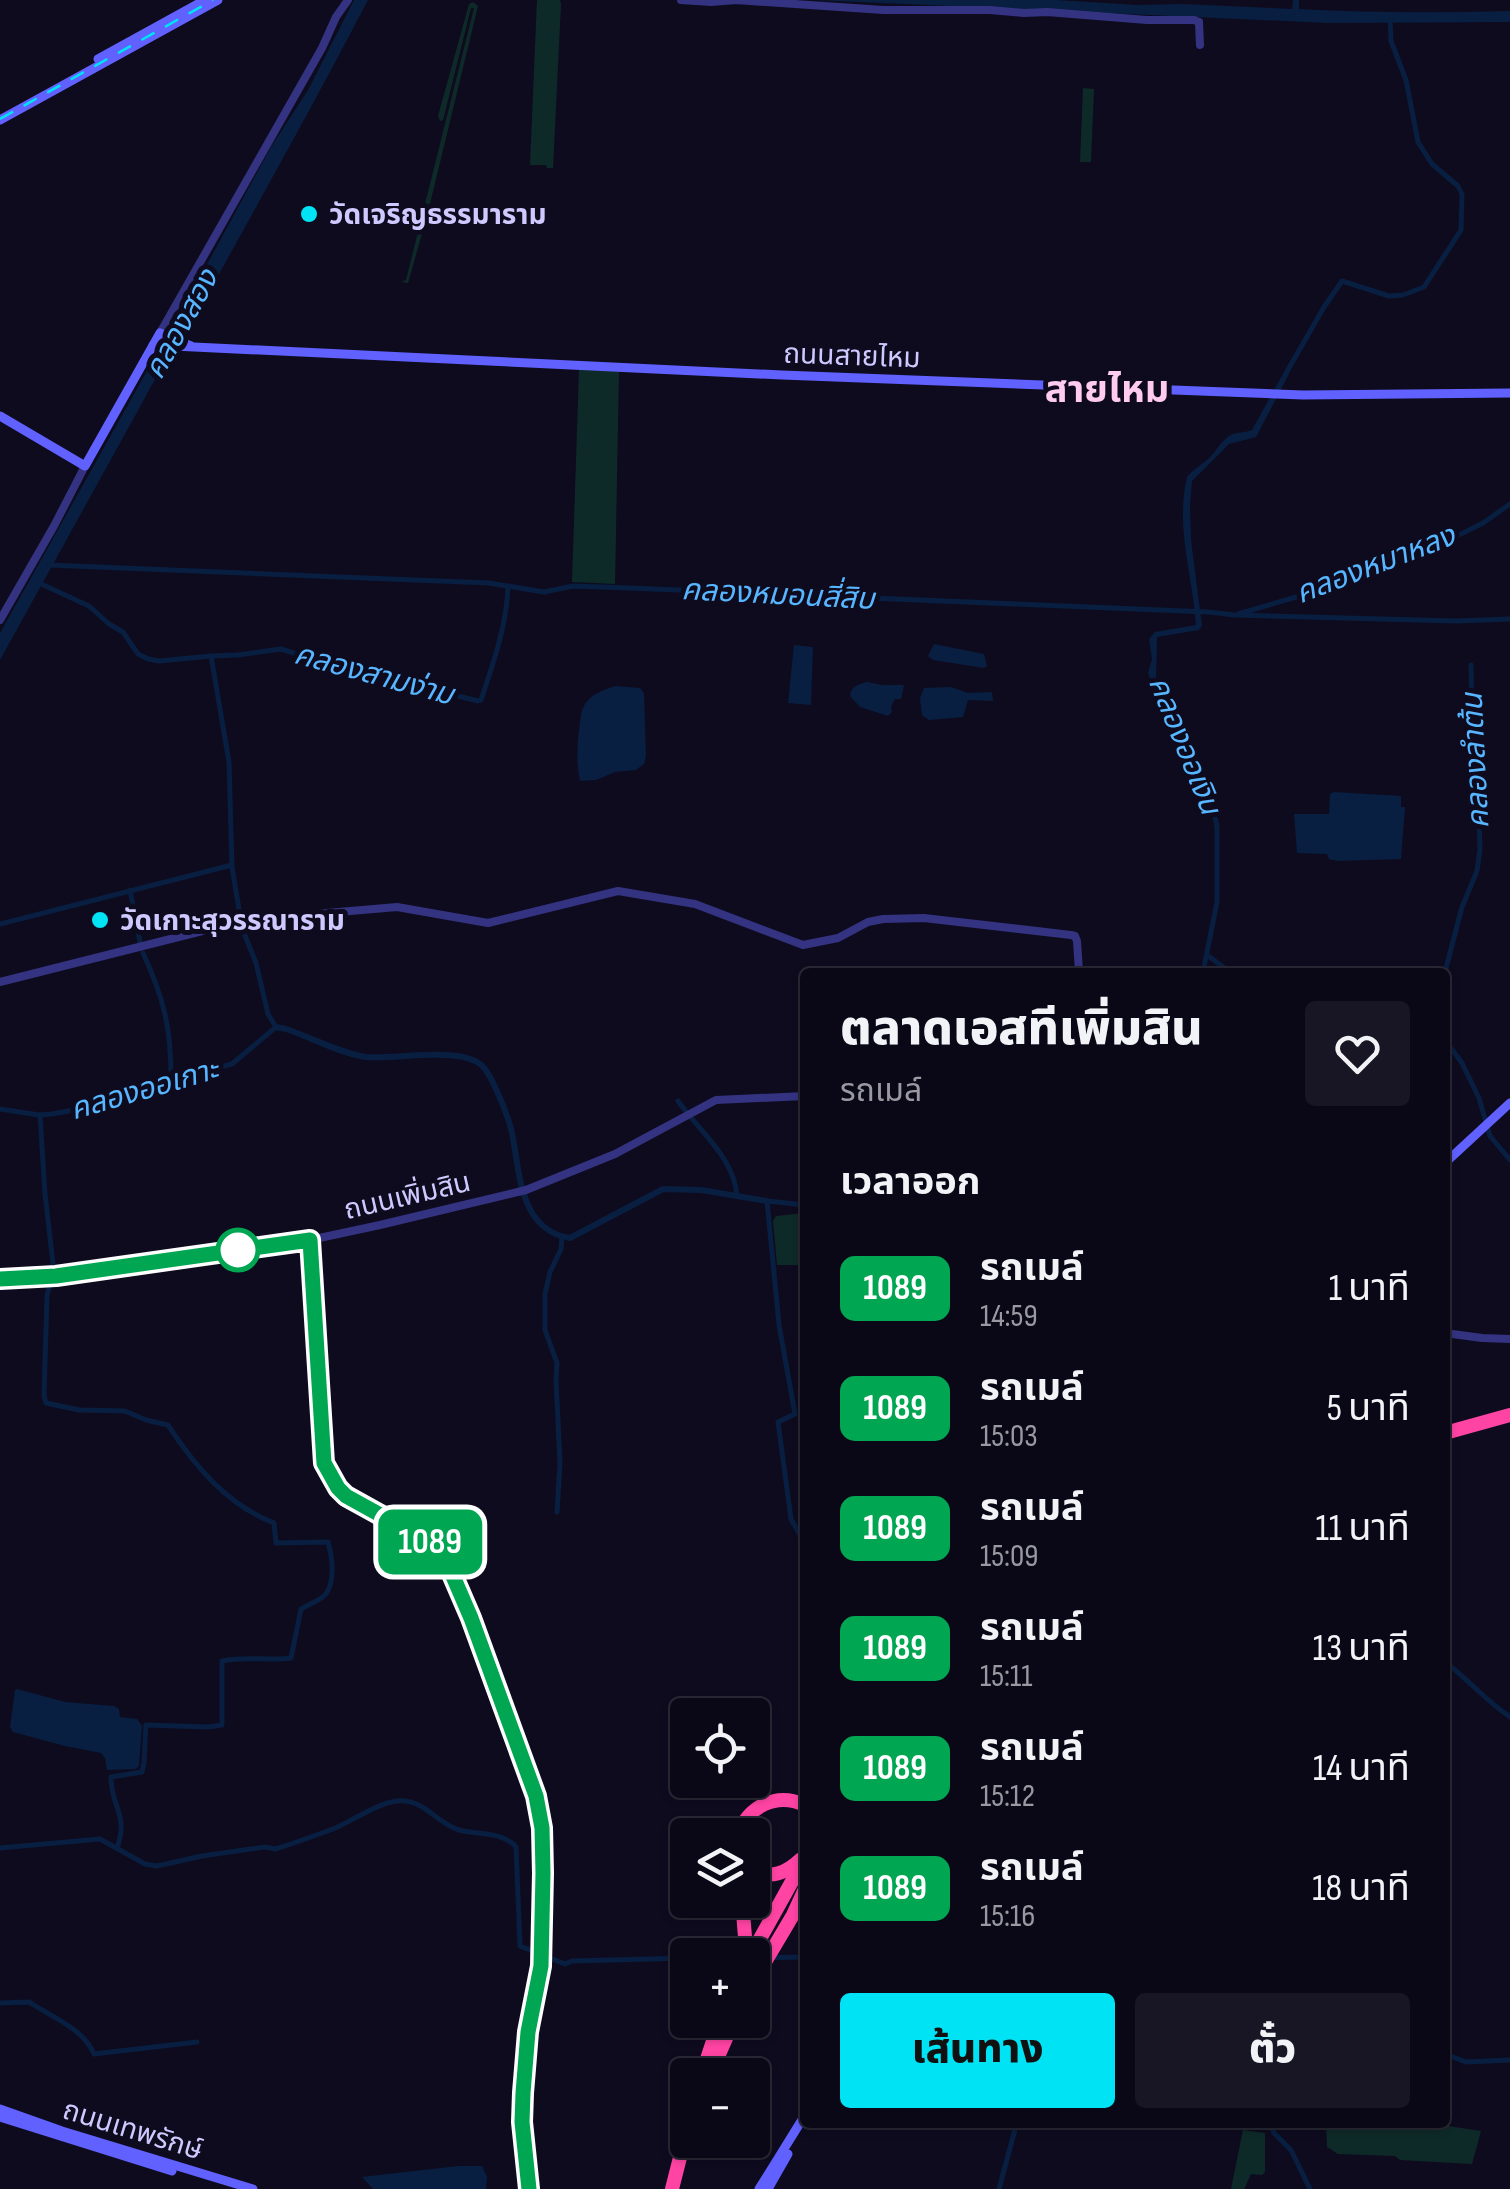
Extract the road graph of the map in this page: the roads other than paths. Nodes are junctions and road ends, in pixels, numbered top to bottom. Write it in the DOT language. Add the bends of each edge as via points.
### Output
graph roads {
  1 [pos="205,0"];
  2 [pos="218,0"];
  3 [pos="348,0"];
  4 [pos="680,0"];
  5 [pos="1198,45"];
  6 [pos="104,59"];
  7 [pos="0,117"];
  8 [pos="162,333"];
  9 [pos="156,345"];
  10 [pos="186,346"];
  11 [pos="1510,393"];
  12 [pos="0,416"];
  13 [pos="86,466"];
  14 [pos="0,620"];
  15 [pos="1079,968"];
  16 [pos="0,982"];
  17 [pos="800,1096"];
  18 [pos="1510,1104"];
  19 [pos="1450,1158"];
  20 [pos="310,1240"];
  21 [pos="0,1278"];
  22 [pos="1450,1333"];
  23 [pos="1510,1339"];
  24 [pos="1510,1418"];
  25 [pos="1450,1434"];
  26 [pos="800,1806"];
  27 [pos="800,1807"];
  28 [pos="746,1818"];
  29 [pos="753,1818"];
  30 [pos="800,1860"];
  31 [pos="800,1866"];
  32 [pos="770,1875"];
  33 [pos="800,1876"];
  34 [pos="800,1906"];
  35 [pos="762,1938"];
  36 [pos="763,1938"];
  37 [pos="770,1951"];
  38 [pos="0,2109"];
  39 [pos="7,2117"];
  40 [pos="22,2121"];
  41 [pos="800,2126"];
  42 [pos="793,2136"];
  43 [pos="681,2158"];
  44 [pos="683,2158"];
  45 [pos="232,2189"];
  46 [pos="253,2189"];
  47 [pos="529,2189"];
  48 [pos="674,2189"];
  49 [pos="762,2189"];
  1 -- 6 [label="main road"];
  2 -- 6 [label="main road"];
  3 -- 8 [label="street"];
  4 -- 5 [label="street" via="1198,22"];
  6 -- 7 [label="main road"];
  8 -- 9 [label="main road"];
  8 -- 10 [label="main road, ถนนสายไหม"];
  9 -- 10 [label="main road, ถนนสายไหม"];
  9 -- 13 [label="main road"];
  10 -- 11 [label="main road, ถนนสายไหม" via="1275,394"];
  12 -- 13 [label="main road"];
  13 -- 14 [label="street"];
  15 -- 16 [label="street" via="1072,935 883,919 803,945 693,903 621,891 488,923 397,906 243,921"];
  17 -- 20 [label="street, ถนนเพิ่มสิน" via="725,1098 523,1191"];
  18 -- 19 [label="main road"];
  20 -- 21 [label="street, ถนนเพิ่มสิน"];
  20 -- 47 [label="street" via="324,1463 342,1492 431,1543 451,1569 539,1807 542,1955 522,2122"];
  22 -- 23 [label="street"];
  24 -- 25 [label="highway"];
  26 -- 28 [label="highway" via="783,1799"];
  27 -- 29 [label="highway" via="776,1805"];
  30 -- 32 [label="highway"];
  31 -- 35 [label="highway"];
  33 -- 36 [label="highway"];
  34 -- 37 [label="highway"];
  38 -- 39 [label="main road, ถนนเทพรักษ์"];
  39 -- 40 [label="main road, ถนนเทพรักษ์"];
  40 -- 45 [label="main road, ถนนเทพรักษ์"];
  40 -- 46 [label="main road, ถนนเทพรักษ์"];
  41 -- 42 [label="main road"];
  42 -- 49 [label="main road"];
  42 -- 49 [label="main road"];
  43 -- 48 [label="highway"];
  44 -- 48 [label="highway"];
}
